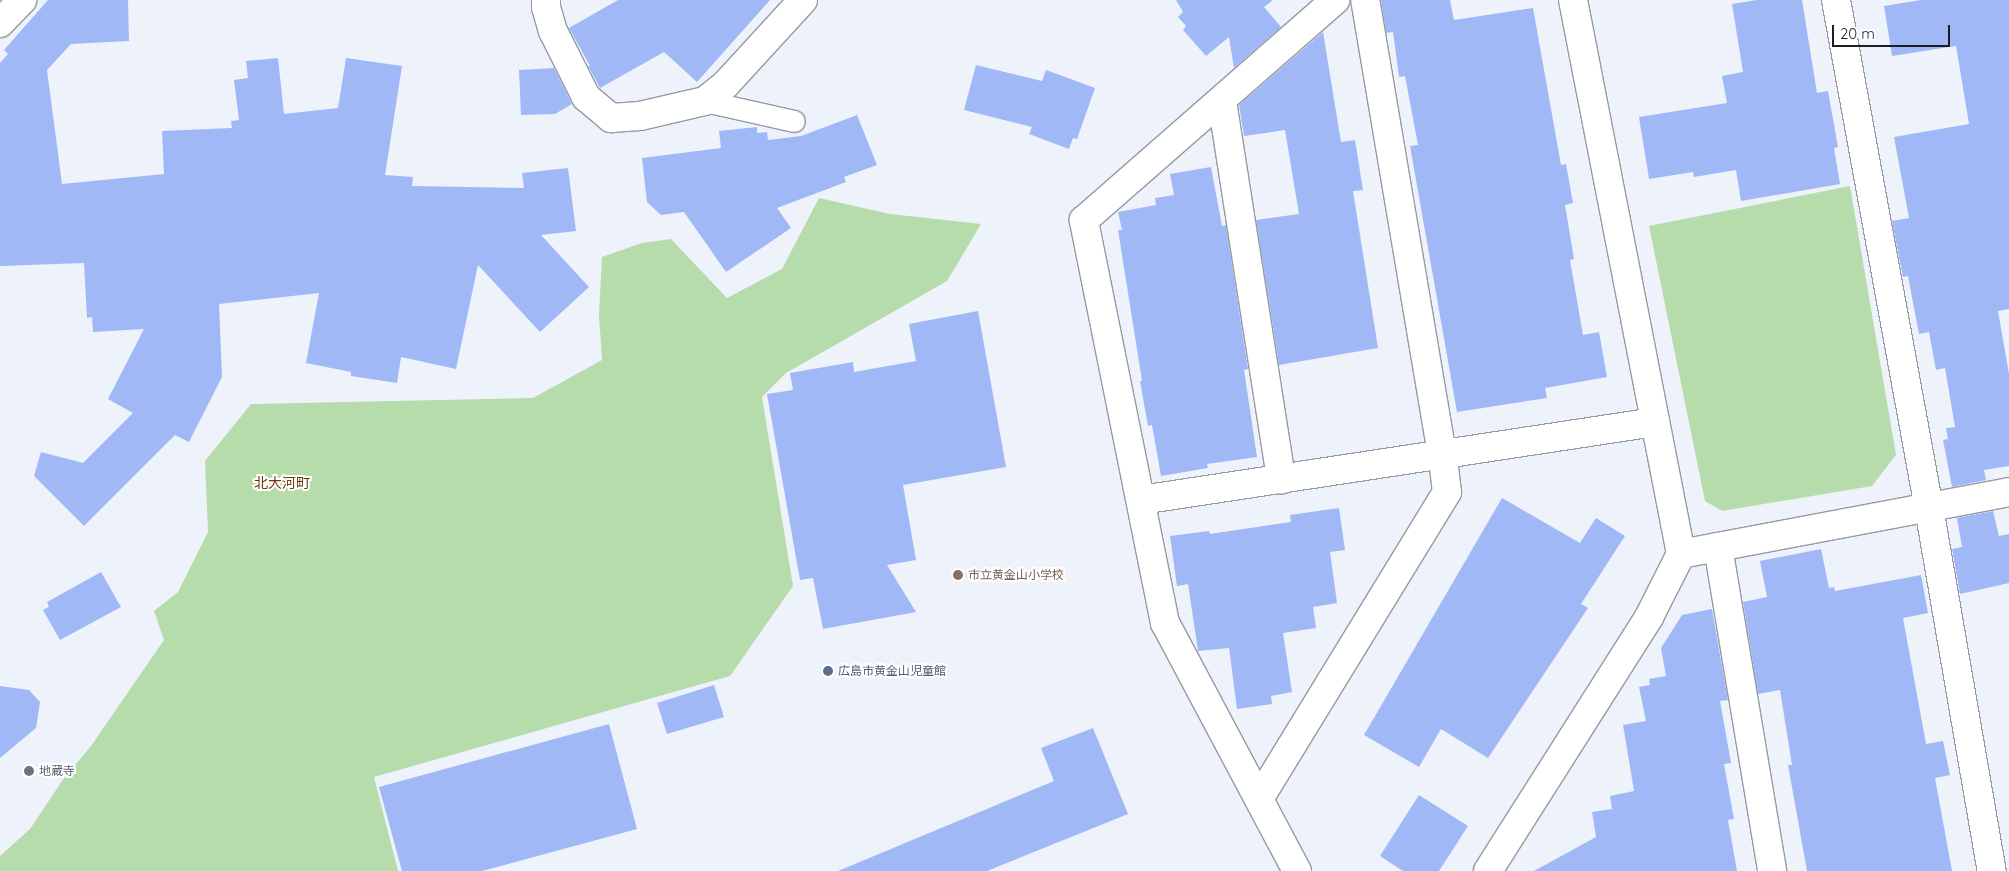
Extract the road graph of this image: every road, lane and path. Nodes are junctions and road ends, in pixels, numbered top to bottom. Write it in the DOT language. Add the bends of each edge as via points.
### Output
graph roads {
  1 [pos="22,0"];
  2 [pos="803,0"];
  3 [pos="1336,0"];
  4 [pos="1365,0"];
  5 [pos="1573,0"];
  6 [pos="1836,0"];
  7 [pos="550,2"];
  8 [pos="0,24"];
  9 [pos="705,100"];
  10 [pos="1222,101"];
  11 [pos="794,121"];
  12 [pos="1655,422"];
  13 [pos="1442,454"];
  14 [pos="1281,479"];
  15 [pos="2009,492"];
  16 [pos="1141,500"];
  17 [pos="1929,508"];
  18 [pos="1718,547"];
  19 [pos="1681,554"];
  20 [pos="1259,799"];
  21 [pos="1297,871"];
  22 [pos="1488,871"];
  23 [pos="1772,871"];
  24 [pos="1992,871"];
  1 -- 8 [label="street"];
  2 -- 9 [label="street" via="726,84"];
  3 -- 10 [label="street"];
  4 -- 13 [label="street"];
  5 -- 12 [label="street"];
  6 -- 17 [label="street"];
  7 -- 9 [label="street" via="553,31 586,97 611,118 640,116"];
  9 -- 11 [label="lane"];
  10 -- 14 [label="street"];
  10 -- 16 [label="street" via="1084,220"];
  12 -- 13 [label="street"];
  12 -- 19 [label="street"];
  13 -- 14 [label="street"];
  13 -- 20 [label="street" via="1447,492"];
  14 -- 16 [label="street"];
  15 -- 17 [label="street"];
  16 -- 20 [label="street" via="1165,623"];
  17 -- 18 [label="street"];
  17 -- 24 [label="street"];
  18 -- 19 [label="street"];
  18 -- 23 [label="street"];
  19 -- 22 [label="street" via="1649,617"];
  20 -- 21 [label="street"];
}
